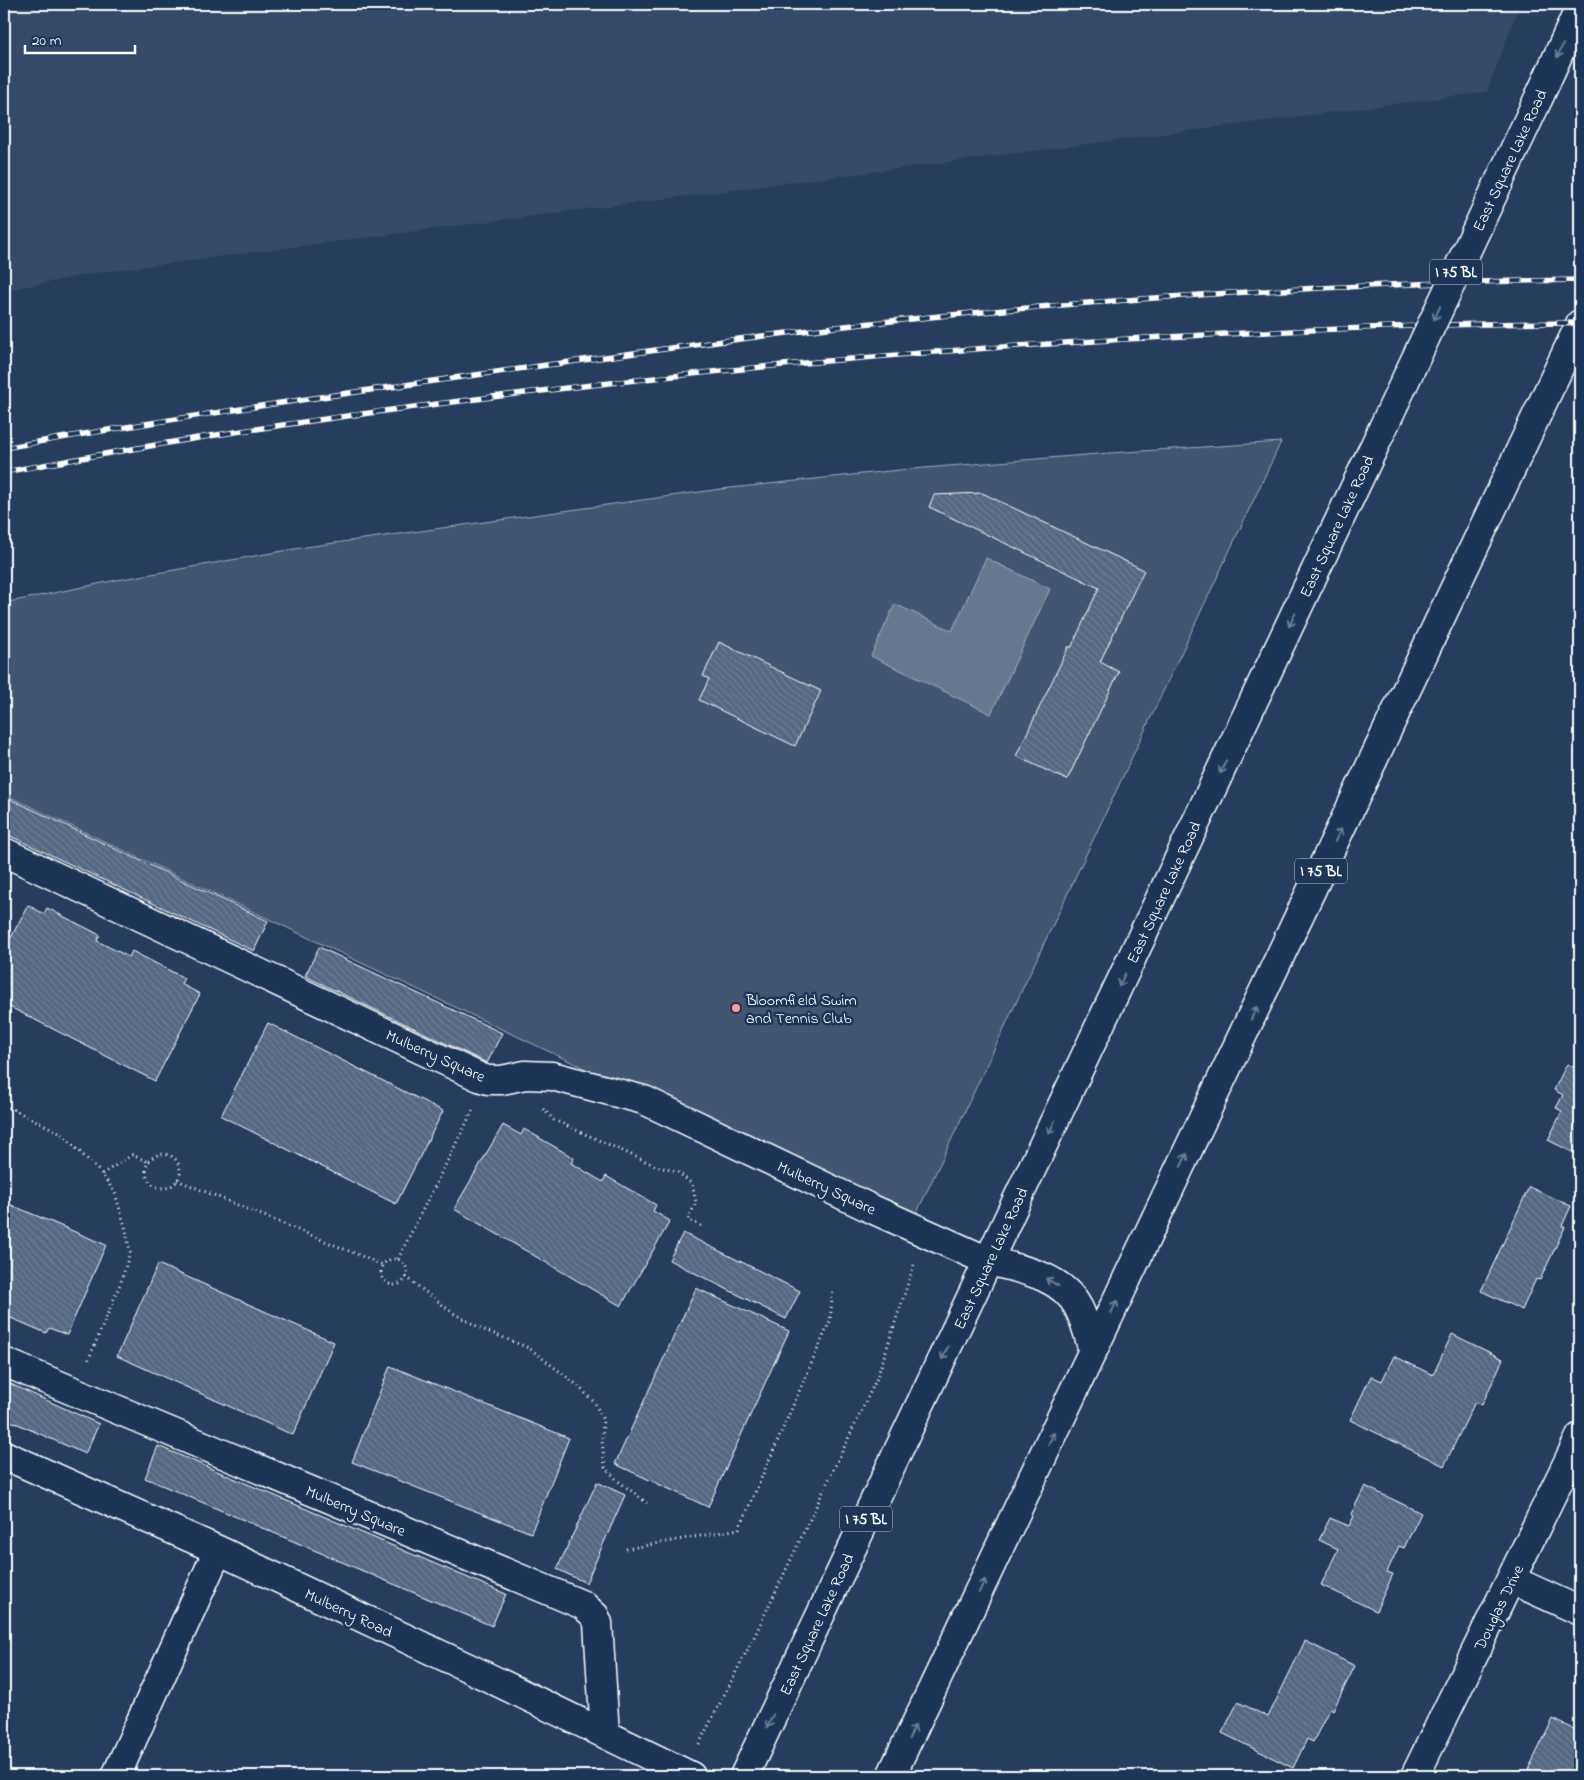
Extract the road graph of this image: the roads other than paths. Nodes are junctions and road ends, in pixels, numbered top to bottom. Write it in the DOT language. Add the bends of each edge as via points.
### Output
graph roads {
  1 [pos="1580,6"];
  2 [pos="1580,324"];
  3 [pos="4,852"];
  4 [pos="988,1261"];
  5 [pos="1093,1351"];
  6 [pos="4,1362"];
  7 [pos="1580,1437"];
  8 [pos="4,1455"];
  9 [pos="218,1550"];
  10 [pos="1512,1580"];
  11 [pos="1580,1611"];
  12 [pos="605,1734"];
  13 [pos="116,1776"];
  14 [pos="691,1776"];
  15 [pos="744,1776"];
  16 [pos="891,1776"];
  17 [pos="1415,1776"];
  1 -- 4 [label="main road, East Square Lake Road / I 75 BL, one-way, bridge"];
  5 -- 2 [label="main road, I 75 BL, one-way"];
  3 -- 4 [label="main road, Mulberry Square" via="479,1077 502,1080 525,1075 552,1076 644,1100"];
  5 -- 4 [label="main road, Mulberry Square, one-way" via="1078,1307 1062,1288 1044,1277"];
  4 -- 15 [label="main road, East Square Lake Road / I 75 BL, one-way"];
  16 -- 5 [label="main road, I 75 BL, one-way"];
  6 -- 12 [label="main road, Mulberry Square" via="583,1605 598,1623"];
  7 -- 10 [label="main road, Douglas Drive"];
  8 -- 9 [label="main road, Mulberry Road"];
  9 -- 12 [label="main road, Mulberry Road"];
  9 -- 13 [label="main road"];
  10 -- 11 [label="main road"];
  10 -- 17 [label="main road, Douglas Drive"];
  12 -- 14 [label="main road, Mulberry Road"];
}
